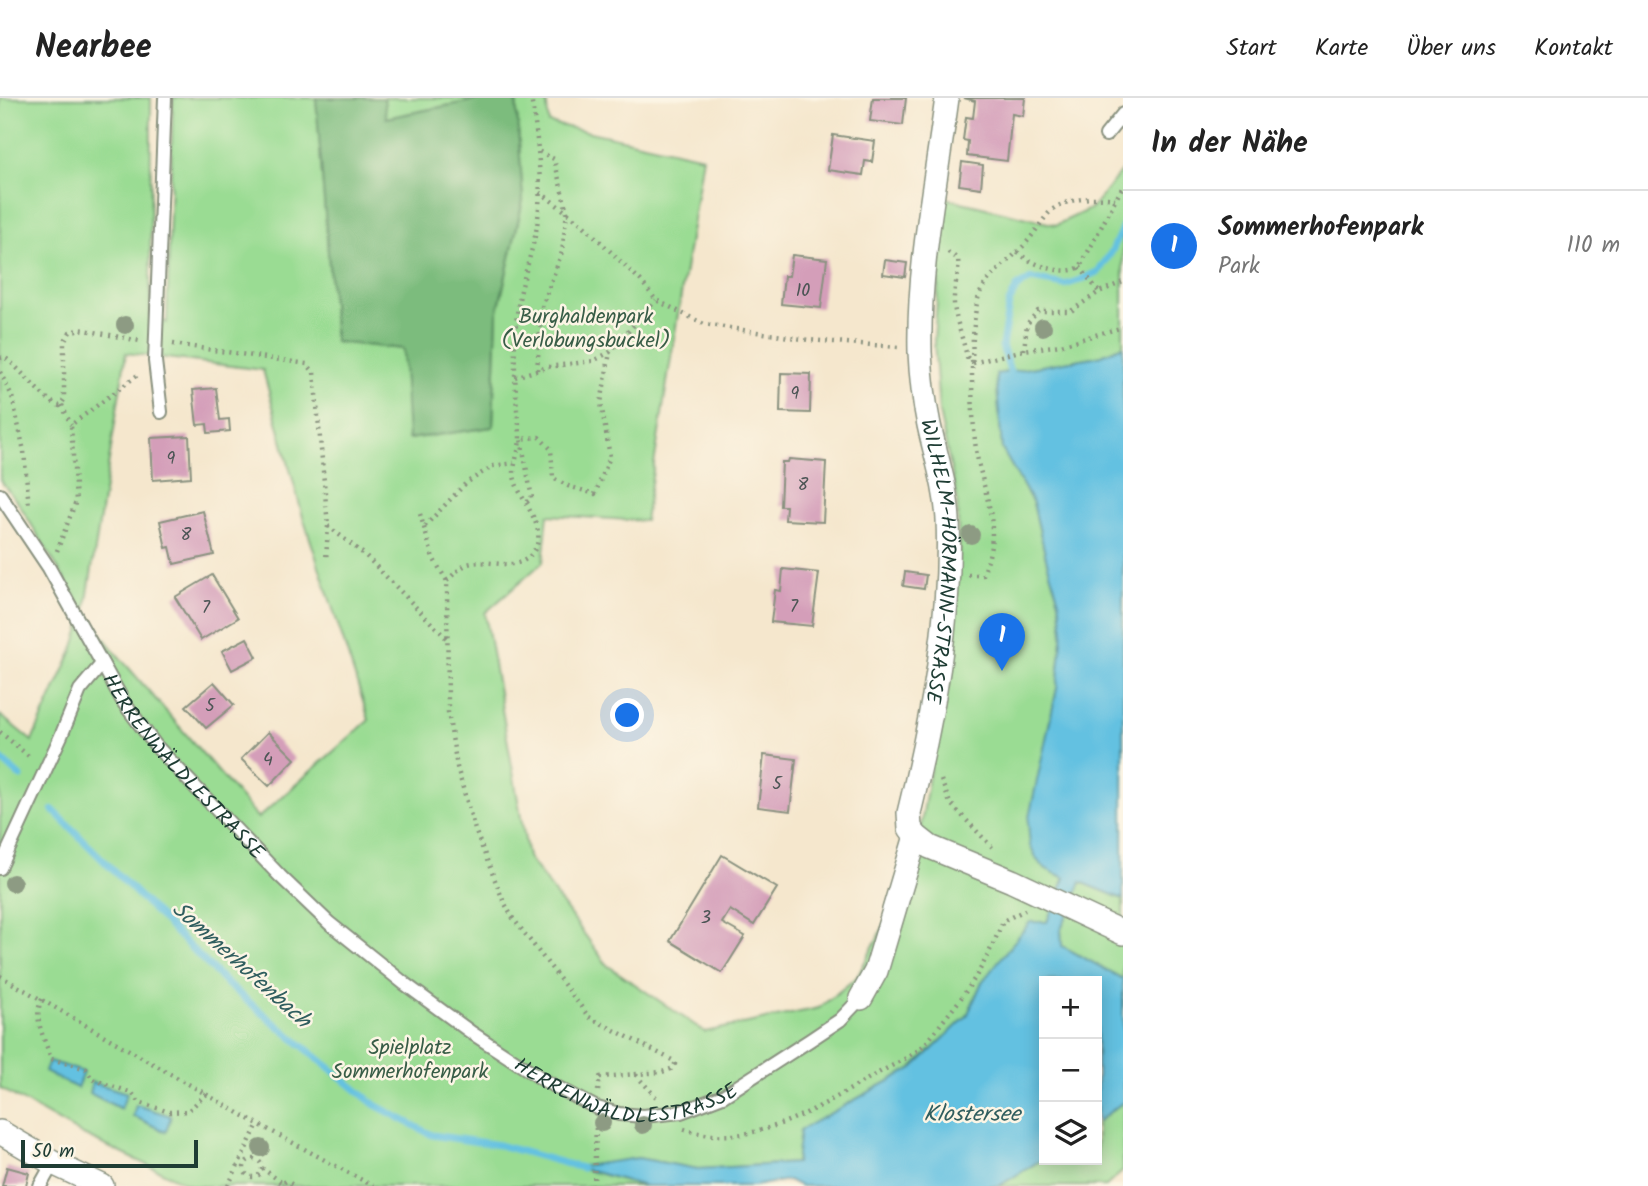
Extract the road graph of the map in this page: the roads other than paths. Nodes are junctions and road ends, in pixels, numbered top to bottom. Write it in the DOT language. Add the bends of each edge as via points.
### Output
graph roads {
  1 [pos="165,98"];
  2 [pos="947,98"];
  3 [pos="1123,114"];
  4 [pos="1106,135"];
  5 [pos="161,412"];
  6 [pos="0,495"];
  7 [pos="102,664"];
  8 [pos="916,836"];
  9 [pos="0,868"];
  10 [pos="1123,933"];
  11 [pos="861,998"];
  12 [pos="0,1132"];
  13 [pos="53,1163"];
  14 [pos="40,1186"];
  15 [pos="102,1186"];
  1 -- 5 [label="lane" via="155,361"];
  2 -- 8 [label="street, WILHELM-HÖRMANN-STRASSE" via="926,239 920,348 924,402 948,517 948,569 936,681 909,813"];
  3 -- 4 [label="lane"];
  6 -- 7 [label="lane, HERRENWÄLDLESTRASSE" via="49,568"];
  7 -- 9 [label="lane, HERRENWÄLDLESTRASSE" via="80,690"];
  7 -- 11 [label="lane, HERRENWÄLDLESTRASSE" via="156,746 329,923 472,1033 597,1108 619,1114 663,1115 723,1096 840,1020"];
  8 -- 10 [label="street" via="930,847"];
  8 -- 11 [label="street, HERRENWÄLDLESTRASSE" via="876,971"];
  12 -- 13 [label="street"];
  13 -- 14 [label="lane"];
  13 -- 15 [label="street"];
}
